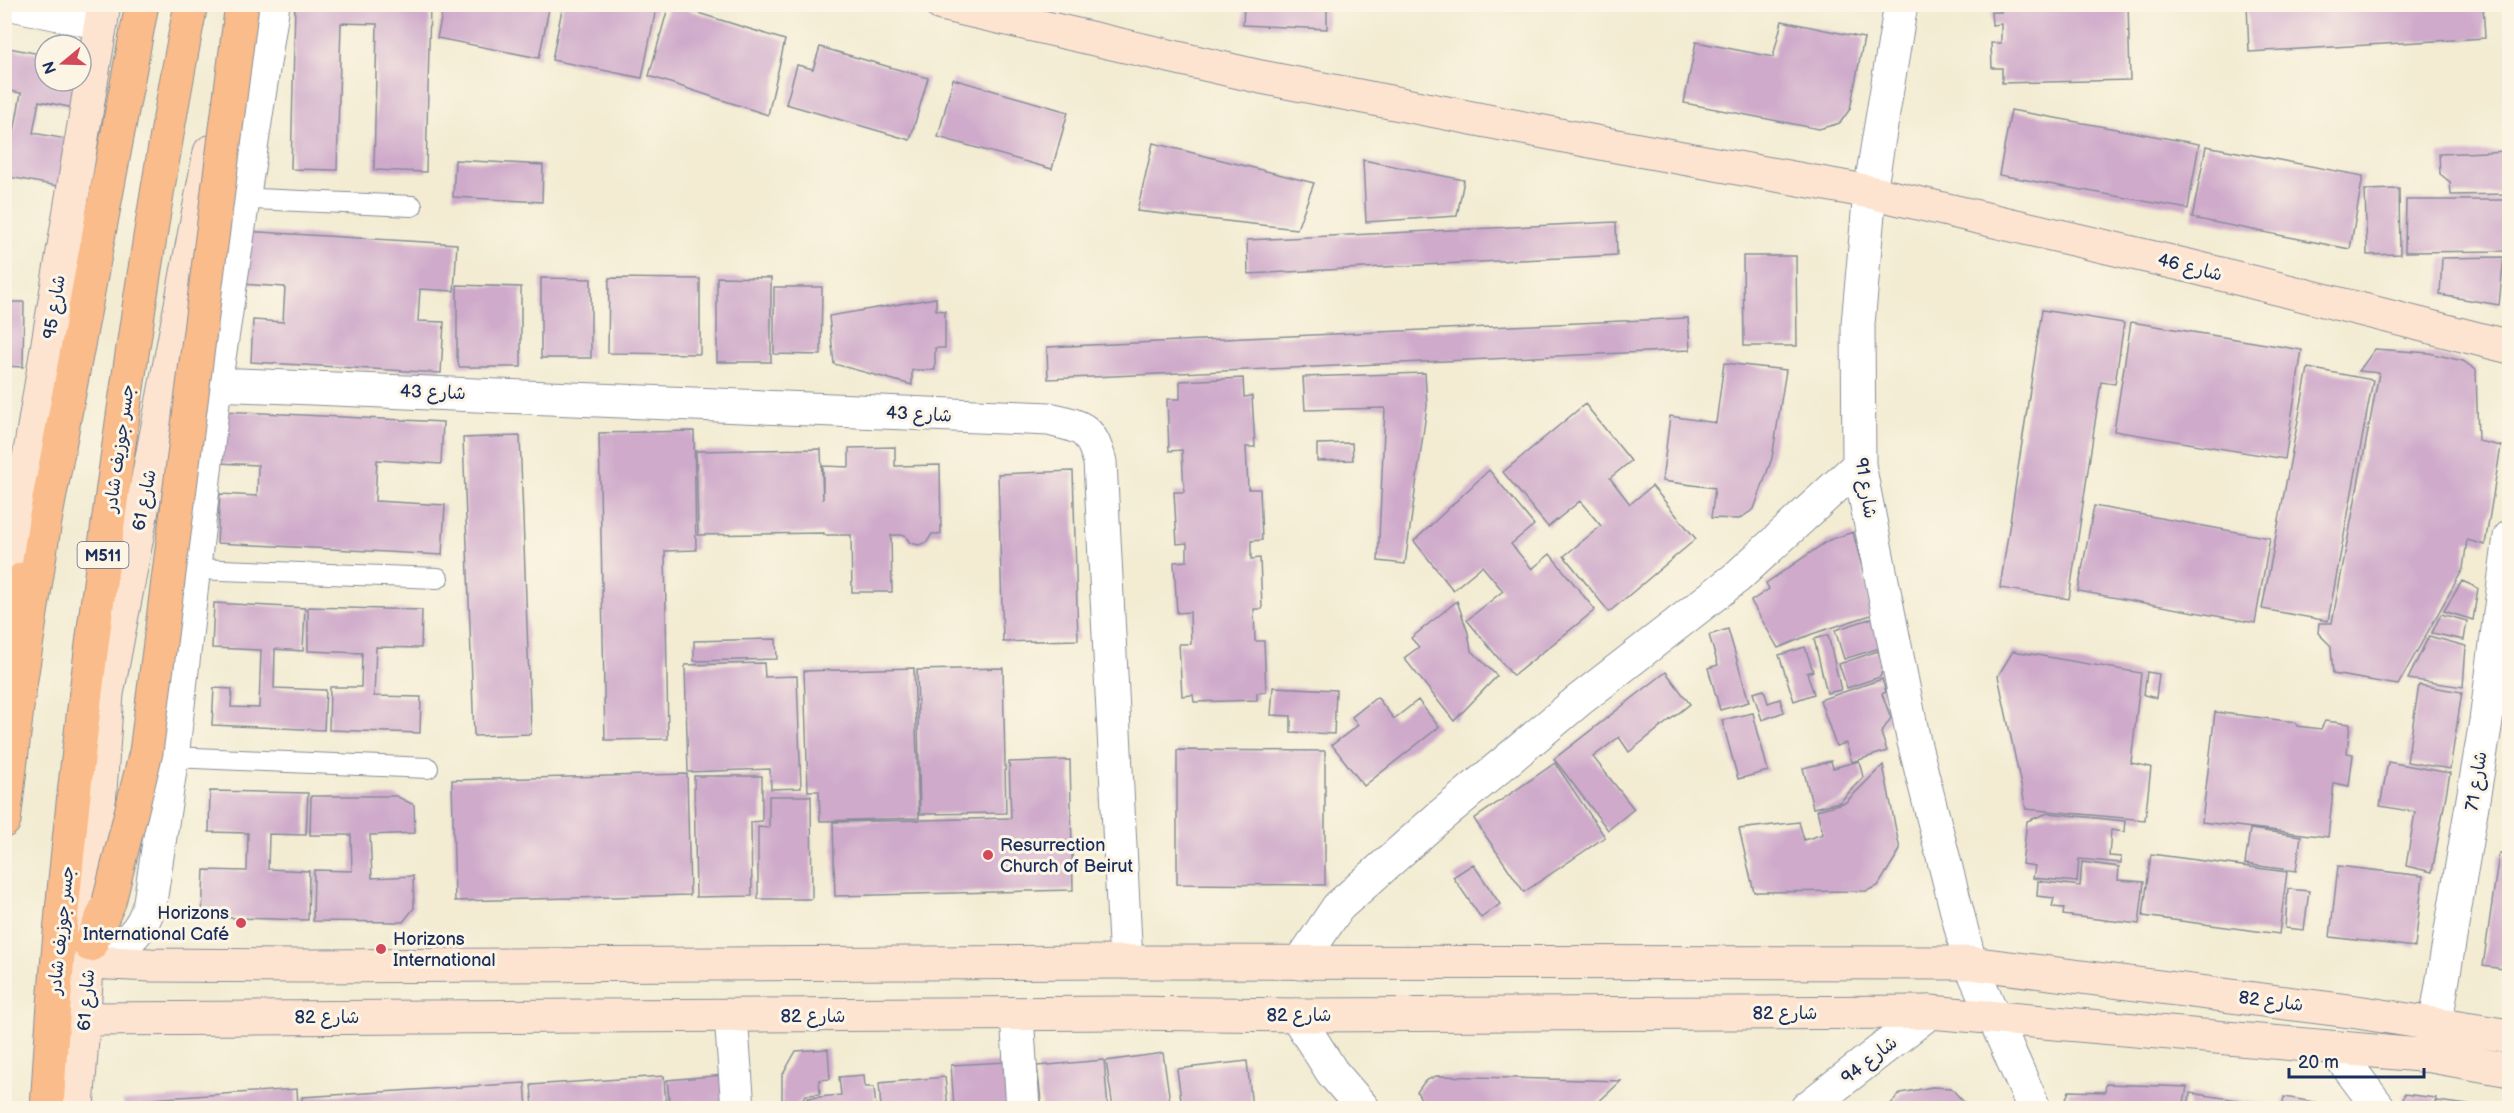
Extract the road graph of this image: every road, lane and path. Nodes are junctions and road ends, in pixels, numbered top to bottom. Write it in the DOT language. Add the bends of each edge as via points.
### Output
graph roads {
  1 [pos="12,4"];
  2 [pos="142,4"];
  3 [pos="191,4"];
  4 [pos="243,4"];
  5 [pos="273,4"];
  6 [pos="941,4"];
  7 [pos="1901,4"];
  8 [pos="103,14"];
  9 [pos="1870,192"];
  10 [pos="201,196"];
  11 [pos="243,198"];
  12 [pos="412,206"];
  13 [pos="2510,347"];
  14 [pos="215,384"];
  15 [pos="1859,465"];
  16 [pos="45,521"];
  17 [pos="2510,537"];
  18 [pos="194,569"];
  19 [pos="438,578"];
  20 [pos="5,598"];
  21 [pos="4,626"];
  22 [pos="172,757"];
  23 [pos="428,768"];
  24 [pos="4,821"];
  25 [pos="90,953"];
  26 [pos="1126,962"];
  27 [pos="1300,963"];
  28 [pos="1970,963"];
  29 [pos="304,966"];
  30 [pos="1930,1012"];
  31 [pos="1017,1015"];
  32 [pos="1296,1015"];
  33 [pos="1992,1016"];
  34 [pos="303,1017"];
  35 [pos="731,1017"];
  36 [pos="85,1018"];
  37 [pos="2435,1023"];
  38 [pos="2510,1036"];
  39 [pos="2334,1048"];
  40 [pos="2431,1056"];
  41 [pos="2510,1070"];
  42 [pos="47,1108"];
  43 [pos="77,1108"];
  44 [pos="738,1108"];
  45 [pos="1023,1108"];
  46 [pos="1363,1108"];
  47 [pos="1807,1108"];
  48 [pos="2034,1108"];
  49 [pos="2379,1108"];
  1 -- 8 [label="street"];
  2 -- 16 [label="highway"];
  3 -- 42 [label="highway, جسر جوزيف شادر / M511" via="138,313 100,579 74,791"];
  4 -- 10 [label="street, شارع 61"];
  4 -- 25 [label="highway, bridge" via="146,752 109,902"];
  5 -- 11 [label="street"];
  6 -- 9 [label="street, شارع 46" via="1261,77"];
  7 -- 9 [label="street, شارع 91"];
  8 -- 20 [label="street, شارع 95"];
  9 -- 13 [label="street, شارع 46" via="2193,267"];
  9 -- 15 [label="street, شارع 91" via="1858,324"];
  10 -- 11 [label="lane"];
  10 -- 25 [label="street, شارع 61" via="107,694"];
  11 -- 12 [label="lane"];
  11 -- 14 [label="street"];
  14 -- 18 [label="street"];
  14 -- 26 [label="street, شارع 43" via="1049,419 1077,425 1093,439 1100,462"];
  15 -- 27 [label="street" via="1737,578 1578,701 1338,907"];
  15 -- 28 [label="street, شارع 91" via="1914,741"];
  16 -- 21 [label="highway"];
  16 -- 24 [label="highway"];
  17 -- 37 [label="street, شارع 71" via="2486,720"];
  18 -- 19 [label="lane"];
  18 -- 22 [label="street"];
  22 -- 23 [label="lane"];
  22 -- 25 [label="street" via="146,919 125,943"];
  25 -- 29 [label="street, شارع 82" via="151,965"];
  25 -- 36 [label="street, شارع 61"];
  26 -- 27 [label="street, شارع 82"];
  26 -- 29 [label="street, شارع 82"];
  27 -- 28 [label="street, شارع 82"];
  28 -- 33 [label="street, شارع 91"];
  28 -- 37 [label="street, شارع 82"];
  29 -- 34 [label="street"];
  30 -- 32 [label="street, شارع 82"];
  30 -- 33 [label="street, شارع 82"];
  30 -- 47 [label="street, شارع 94"];
  31 -- 32 [label="street, شارع 82"];
  31 -- 35 [label="street, شارع 82"];
  31 -- 45 [label="street"];
  32 -- 46 [label="street" via="1332,1072"];
  33 -- 39 [label="street, شارع 82"];
  33 -- 48 [label="street"];
  34 -- 35 [label="street, شارع 82"];
  34 -- 36 [label="street, شارع 82"];
  35 -- 44 [label="street"];
  36 -- 43 [label="street, شارع 61"];
  37 -- 38 [label="street, شارع 82"];
  37 -- 40 [label="street, شارع 71"];
  39 -- 40 [label="street, شارع 82"];
  39 -- 49 [label="street"];
  40 -- 41 [label="street, شارع 82"];
}
